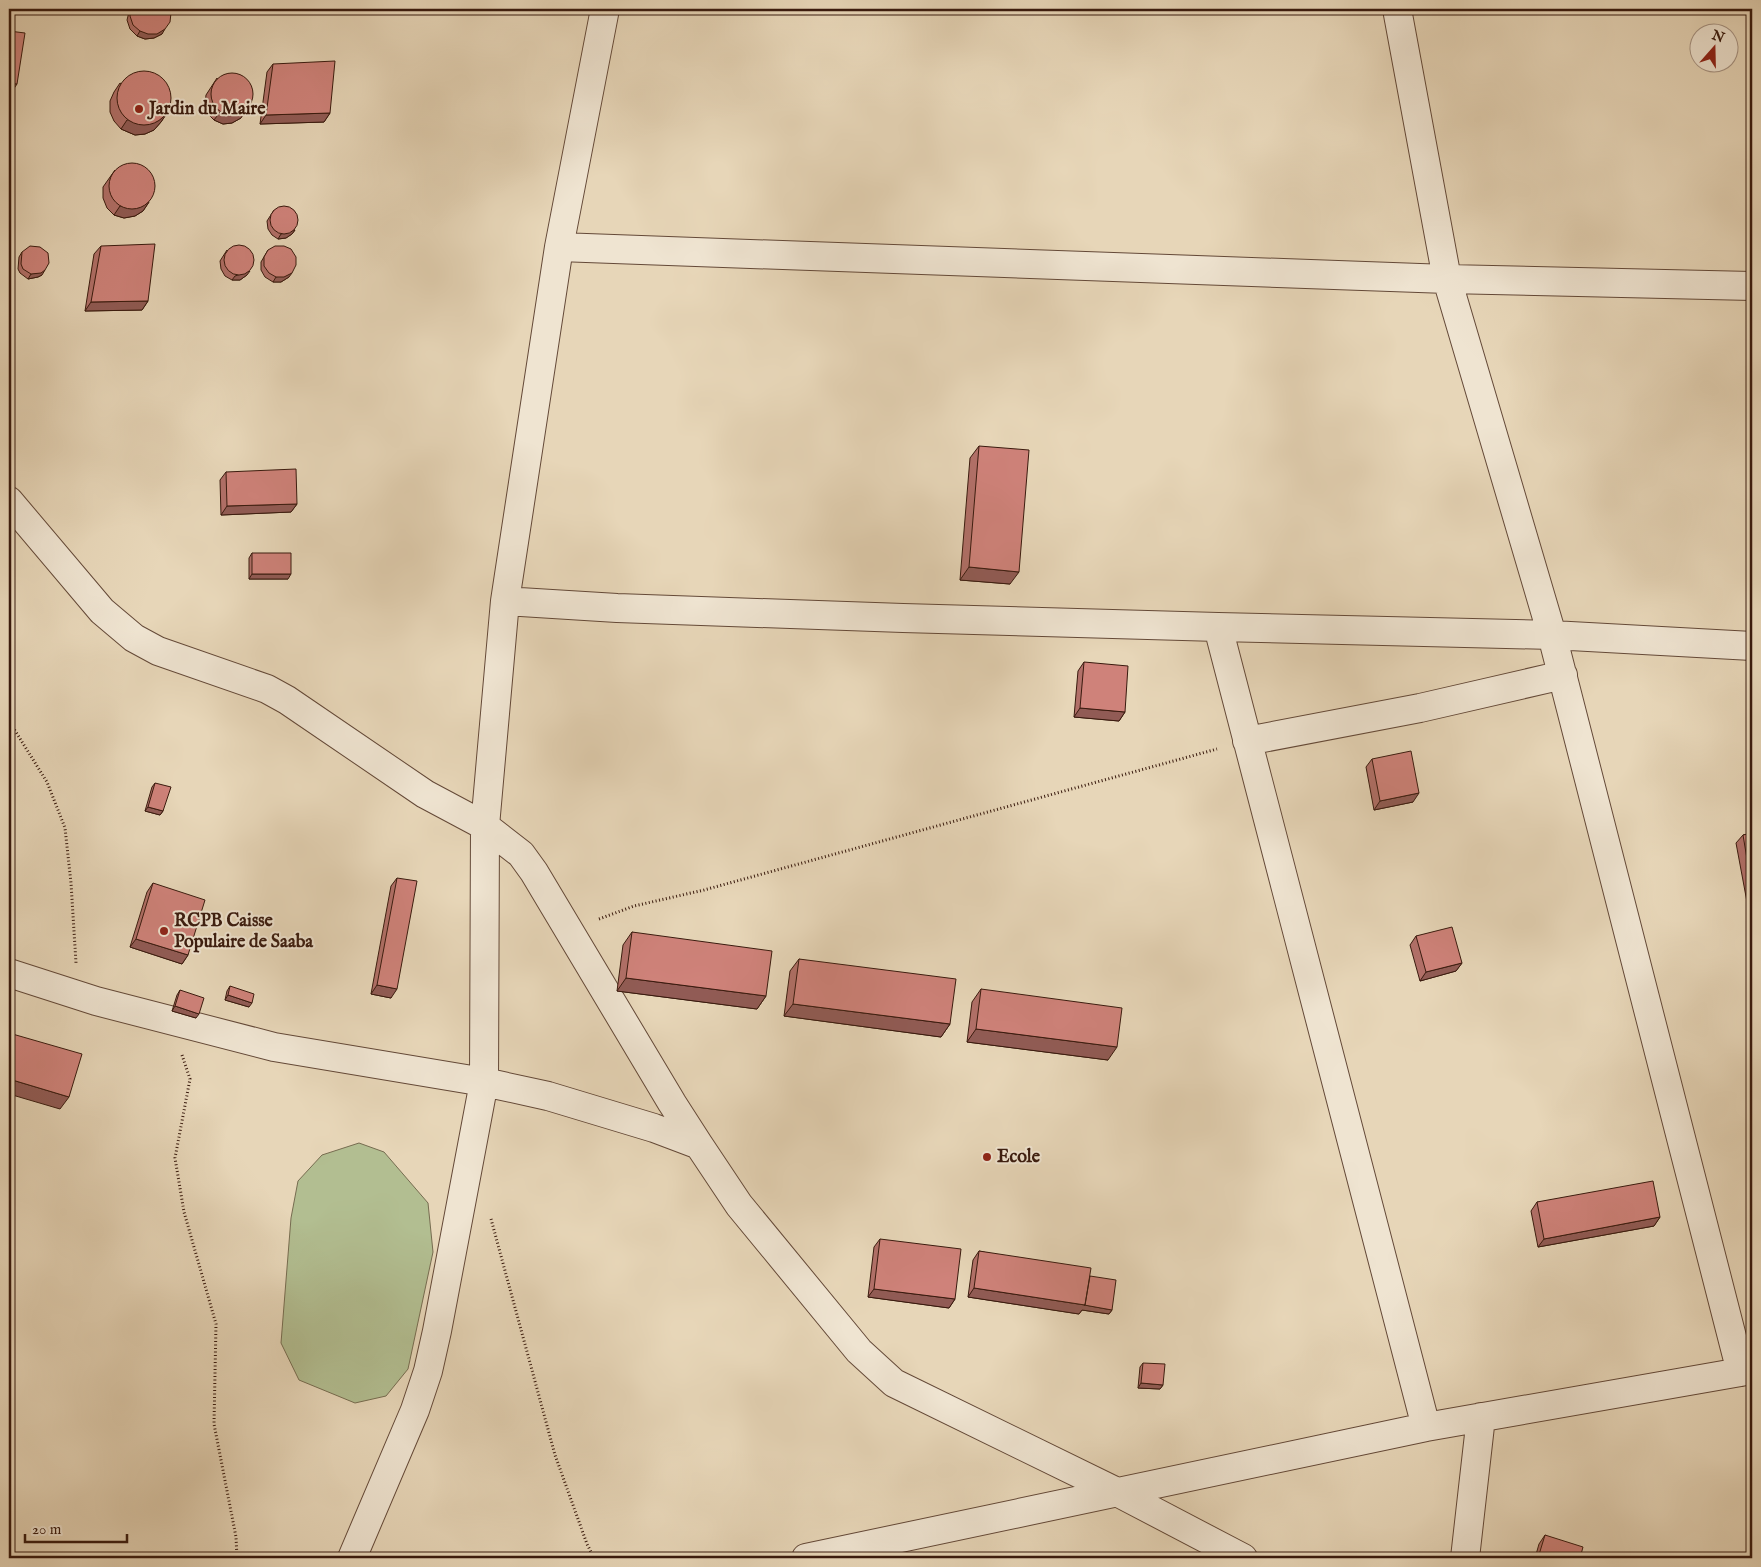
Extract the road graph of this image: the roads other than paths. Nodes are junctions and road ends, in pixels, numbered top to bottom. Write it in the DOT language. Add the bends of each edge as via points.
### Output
graph roads {
  1 [pos="605,9"];
  2 [pos="1397,9"];
  3 [pos="559,247"];
  4 [pos="1447,279"];
  5 [pos="1752,286"];
  6 [pos="9,501"];
  7 [pos="505,601"];
  8 [pos="1218,627"];
  9 [pos="1552,634"];
  10 [pos="1752,646"];
  11 [pos="1563,675"];
  12 [pos="1247,741"];
  13 [pos="486,826"];
  14 [pos="9,973"];
  15 [pos="484,1082"];
  16 [pos="699,1145"];
  17 [pos="1746,1371"];
  18 [pos="1480,1417"];
  19 [pos="1426,1427"];
  20 [pos="1117,1492"];
  21 [pos="352,1558"];
  22 [pos="806,1558"];
  23 [pos="1243,1558"];
  24 [pos="1465,1558"];
  1 -- 3 [label="street"];
  2 -- 4 [label="street"];
  3 -- 4 [label="street"];
  3 -- 7 [label="street"];
  4 -- 5 [label="street"];
  4 -- 9 [label="street"];
  6 -- 13 [label="street" via="102,611 134,638 158,651 287,700 425,794"];
  7 -- 8 [label="street" via="626,608"];
  7 -- 13 [label="street"];
  8 -- 9 [label="street"];
  8 -- 12 [label="street"];
  9 -- 10 [label="street"];
  9 -- 11 [label="street"];
  11 -- 12 [label="street" via="1420,708"];
  11 -- 17 [label="street"];
  12 -- 19 [label="street"];
  13 -- 15 [label="street"];
  13 -- 16 [label="street" via="521,854 534,872"];
  14 -- 15 [label="street" via="96,1001 274,1047"];
  15 -- 16 [label="street" via="548,1096"];
  15 -- 21 [label="street" via="428,1371 415,1410"];
  16 -- 20 [label="street" via="739,1205 858,1351 894,1382"];
  17 -- 18 [label="street"];
  18 -- 19 [label="street"];
  18 -- 24 [label="street"];
  19 -- 20 [label="street"];
  20 -- 22 [label="street"];
  20 -- 23 [label="street"];
}
